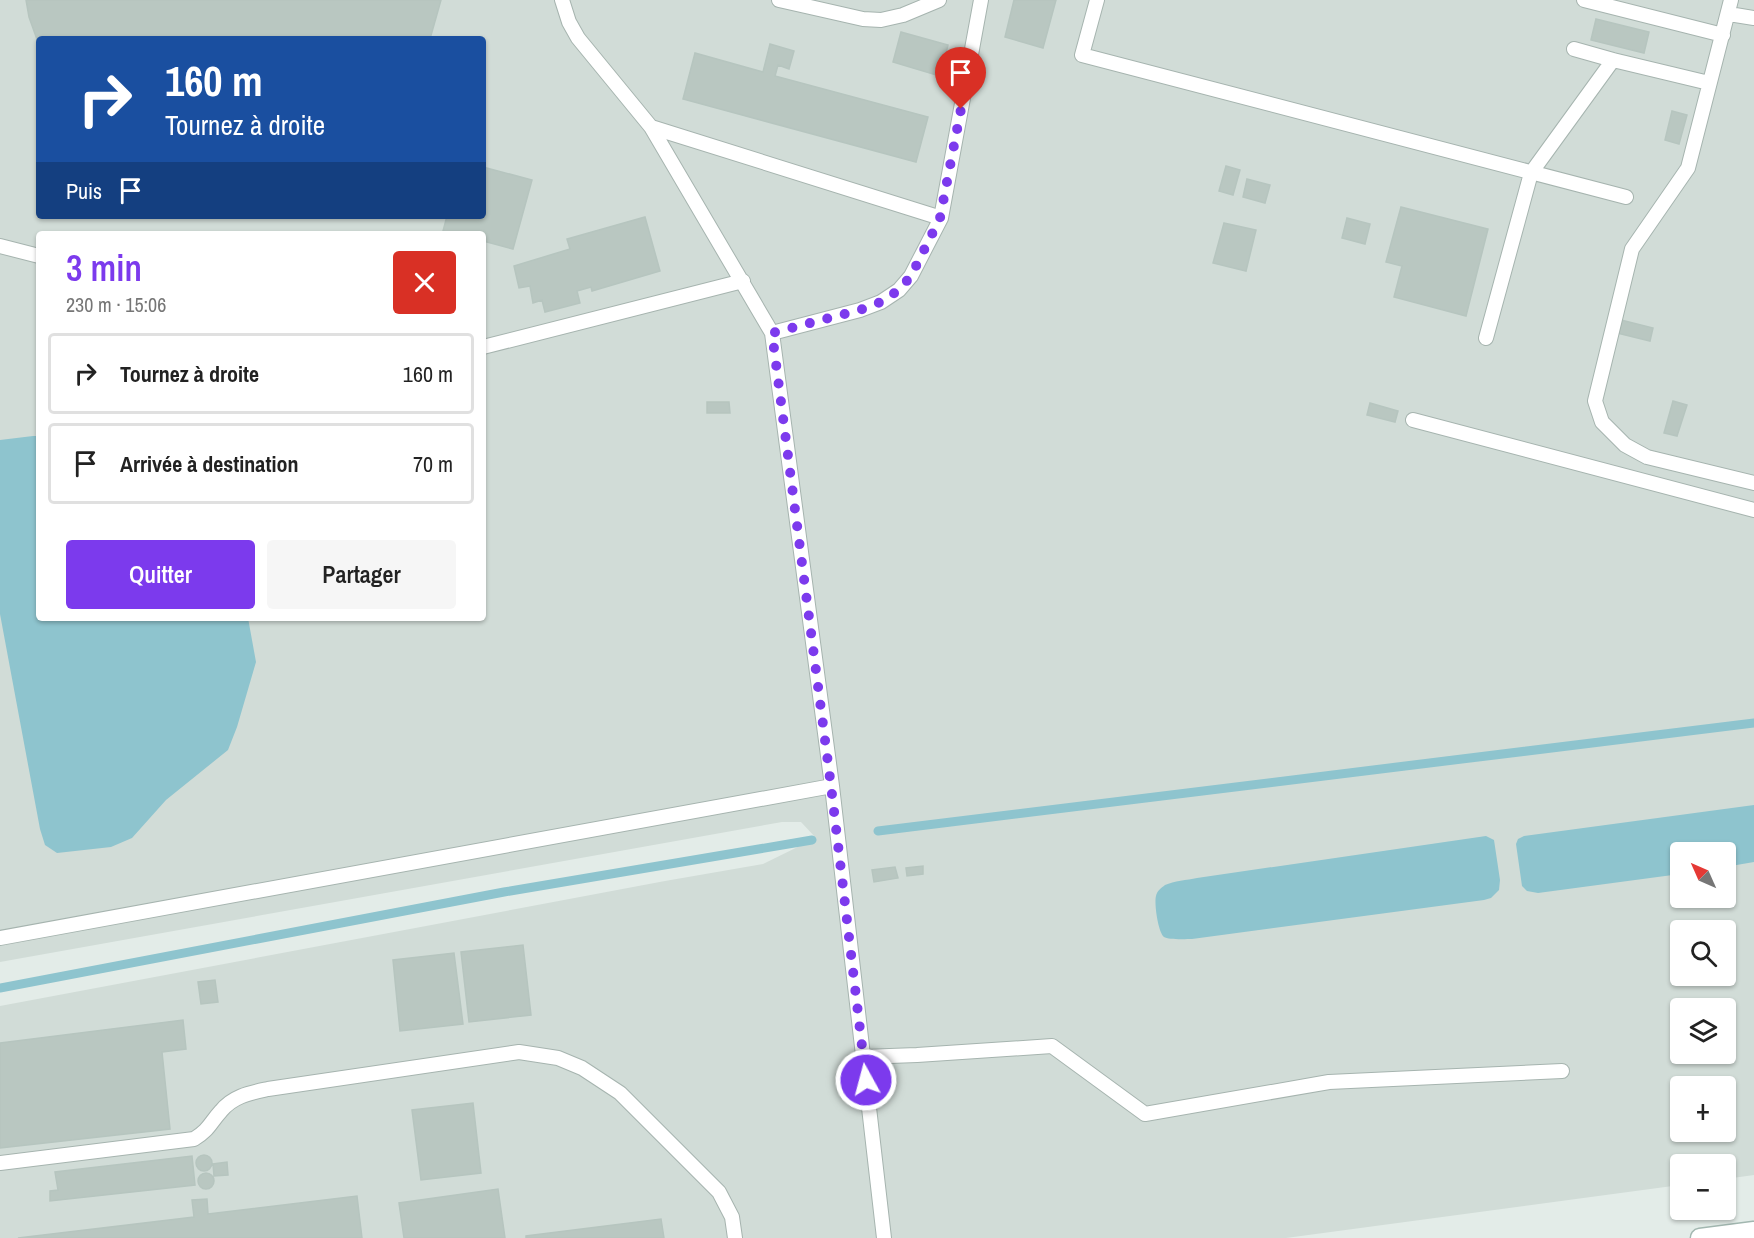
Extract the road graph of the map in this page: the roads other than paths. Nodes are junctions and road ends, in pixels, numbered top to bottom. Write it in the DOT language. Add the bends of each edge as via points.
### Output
graph roads {
  1 [pos="562,0"];
  2 [pos="779,0"];
  3 [pos="939,0"];
  4 [pos="981,0"];
  5 [pos="1097,0"];
  6 [pos="1584,0"];
  7 [pos="1730,7"];
  8 [pos="1754,18"];
  9 [pos="1723,35"];
  10 [pos="1574,49"];
  11 [pos="1612,60"];
  12 [pos="1709,83"];
  13 [pos="651,127"];
  14 [pos="1531,172"];
  15 [pos="1626,197"];
  16 [pos="940,218"];
  17 [pos="0,246"];
  18 [pos="36,255"];
  19 [pos="743,281"];
  20 [pos="772,333"];
  21 [pos="1486,338"];
  22 [pos="486,345"];
  23 [pos="1413,420"];
  24 [pos="1754,483"];
  25 [pos="1754,510"];
  26 [pos="831,786"];
  27 [pos="0,938"];
  28 [pos="863,1057"];
  29 [pos="1562,1071"];
  30 [pos="0,1163"];
  31 [pos="1754,1231"];
  32 [pos="735,1238"];
  33 [pos="884,1238"];
  34 [pos="1700,1238"];
  1 -- 13 [label="lane" via="578,38"];
  2 -- 3 [label="lane" via="881,20"];
  4 -- 16 [label="lane"];
  5 -- 14 [label="lane" via="1082,55"];
  6 -- 9 [label="lane"];
  7 -- 8 [label="lane"];
  7 -- 9 [label="lane"];
  9 -- 12 [label="lane"];
  10 -- 11 [label="lane"];
  11 -- 12 [label="lane"];
  11 -- 14 [label="lane"];
  12 -- 24 [label="lane" via="1688,168 1632,249 1595,401 1602,422 1625,445 1647,457"];
  13 -- 16 [label="lane"];
  13 -- 19 [label="lane"];
  14 -- 15 [label="lane"];
  14 -- 21 [label="lane"];
  16 -- 20 [label="lane" via="911,276 899,290 860,310"];
  17 -- 18 [label="lane"];
  19 -- 20 [label="lane"];
  19 -- 22 [label="lane"];
  20 -- 26 [label="lane"];
  23 -- 25 [label="lane"];
  26 -- 27 [label="lane"];
  26 -- 28 [label="lane"];
  28 -- 29 [label="lane" via="1052,1046 1145,1114 1329,1082"];
  28 -- 33 [label="lane"];
  30 -- 32 [label="lane" via="194,1138 206,1132 221,1110 243,1094 519,1052 582,1068 620,1093 719,1192 732,1217"];
  31 -- 34 [label="main road"];
}
